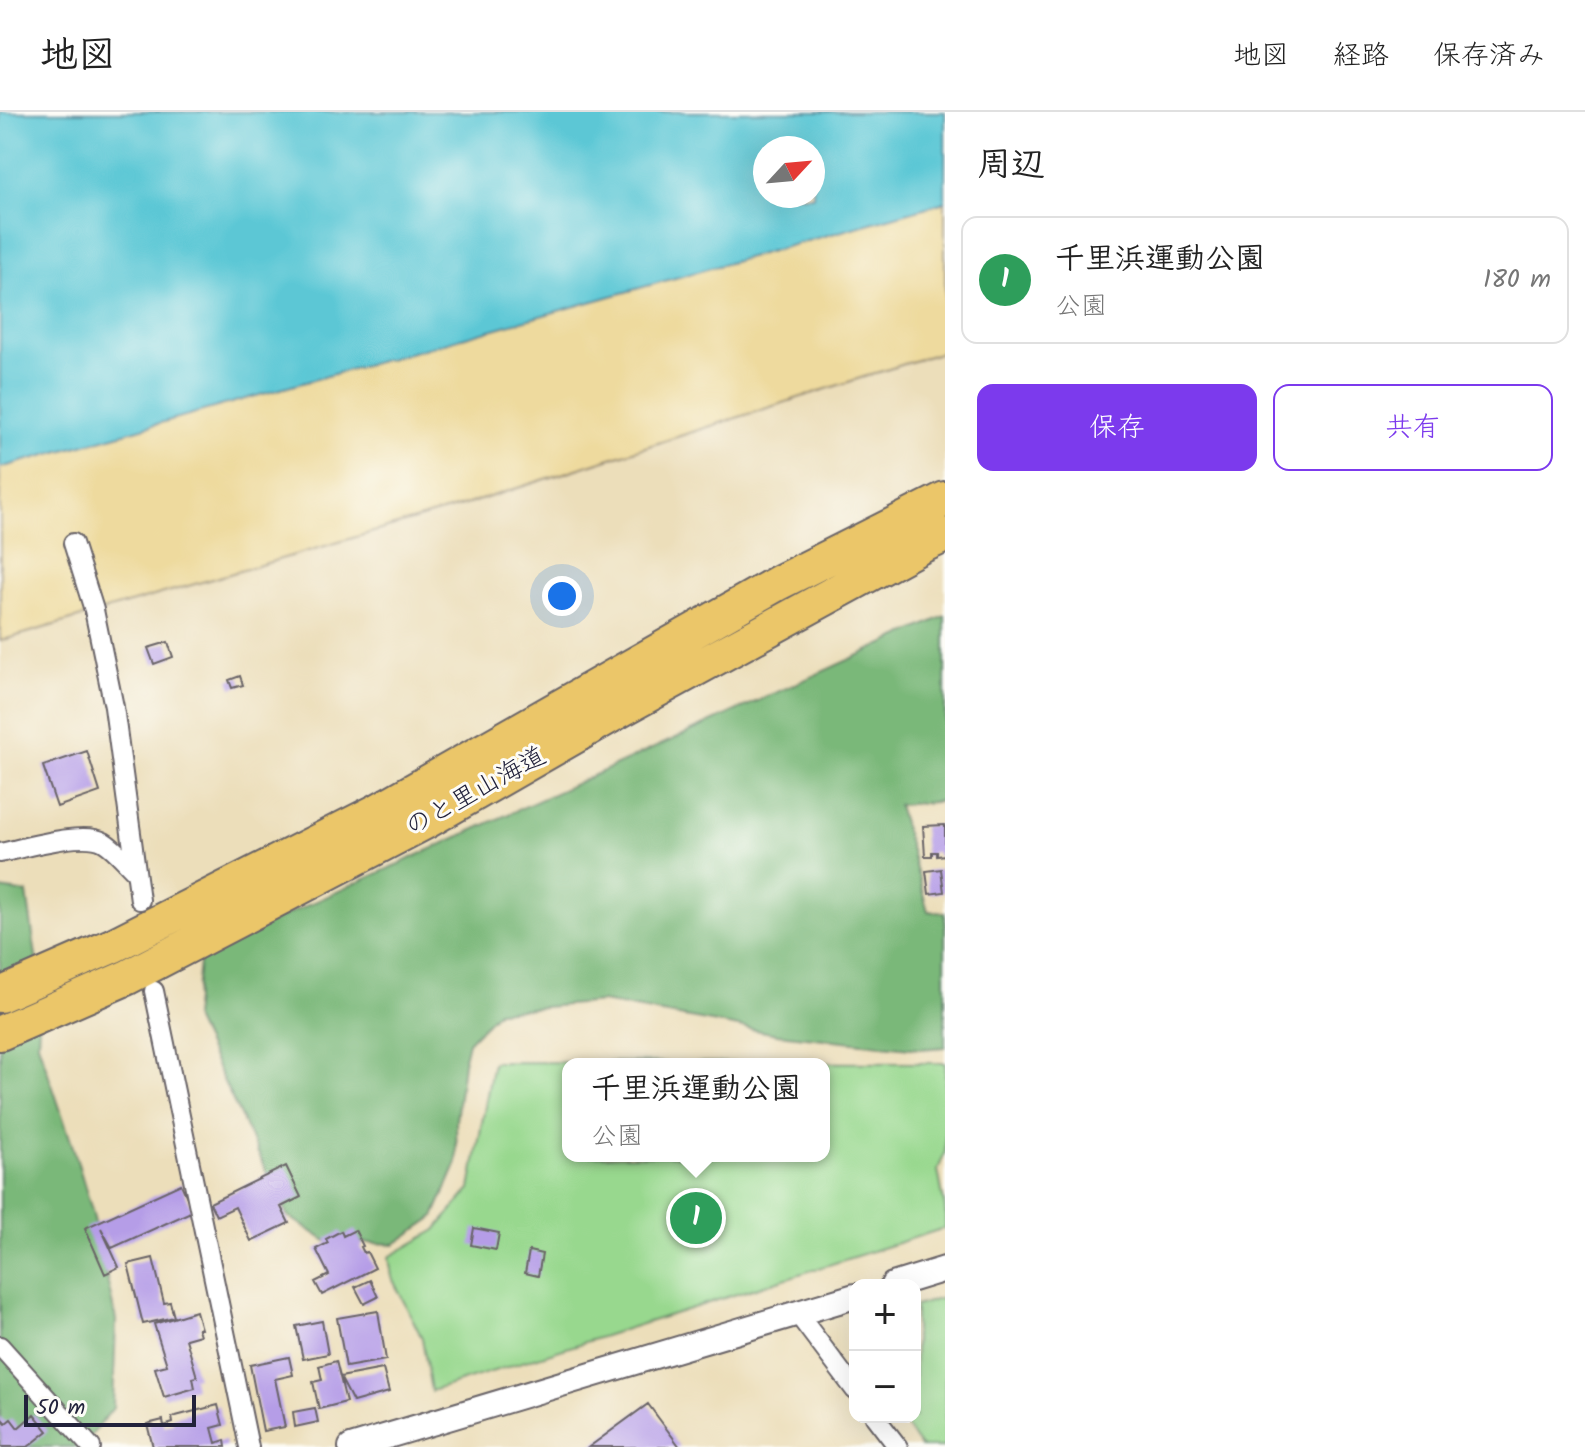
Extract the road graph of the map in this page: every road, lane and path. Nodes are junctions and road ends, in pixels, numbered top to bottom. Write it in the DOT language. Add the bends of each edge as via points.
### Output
graph roads {
  1 [pos="945,499"];
  2 [pos="945,535"];
  3 [pos="73,543"];
  4 [pos="0,853"];
  5 [pos="136,872"];
  6 [pos="140,900"];
  7 [pos="154,991"];
  8 [pos="0,995"];
  9 [pos="0,1033"];
  10 [pos="945,1269"];
  11 [pos="912,1279"];
  12 [pos="849,1298"];
  13 [pos="797,1313"];
  14 [pos="0,1346"];
  15 [pos="849,1382"];
  16 [pos="880,1423"];
  17 [pos="91,1447"];
  18 [pos="249,1447"];
  19 [pos="351,1447"];
  20 [pos="898,1447"];
  1 -- 8 [label="highway, のと里山海道" via="778,583 376,812 112,946"];
  2 -- 9 [label="highway, のと里山海道" via="425,822 128,977"];
  3 -- 5 [label="street" via="94,610 114,707"];
  4 -- 5 [label="street" via="91,837 109,845"];
  5 -- 6 [label="street"];
  7 -- 18 [label="street"];
  10 -- 11 [label="street"];
  12 -- 13 [label="street"];
  13 -- 15 [label="street"];
  13 -- 19 [label="street"];
  14 -- 17 [label="street"];
  16 -- 20 [label="street"];
}
